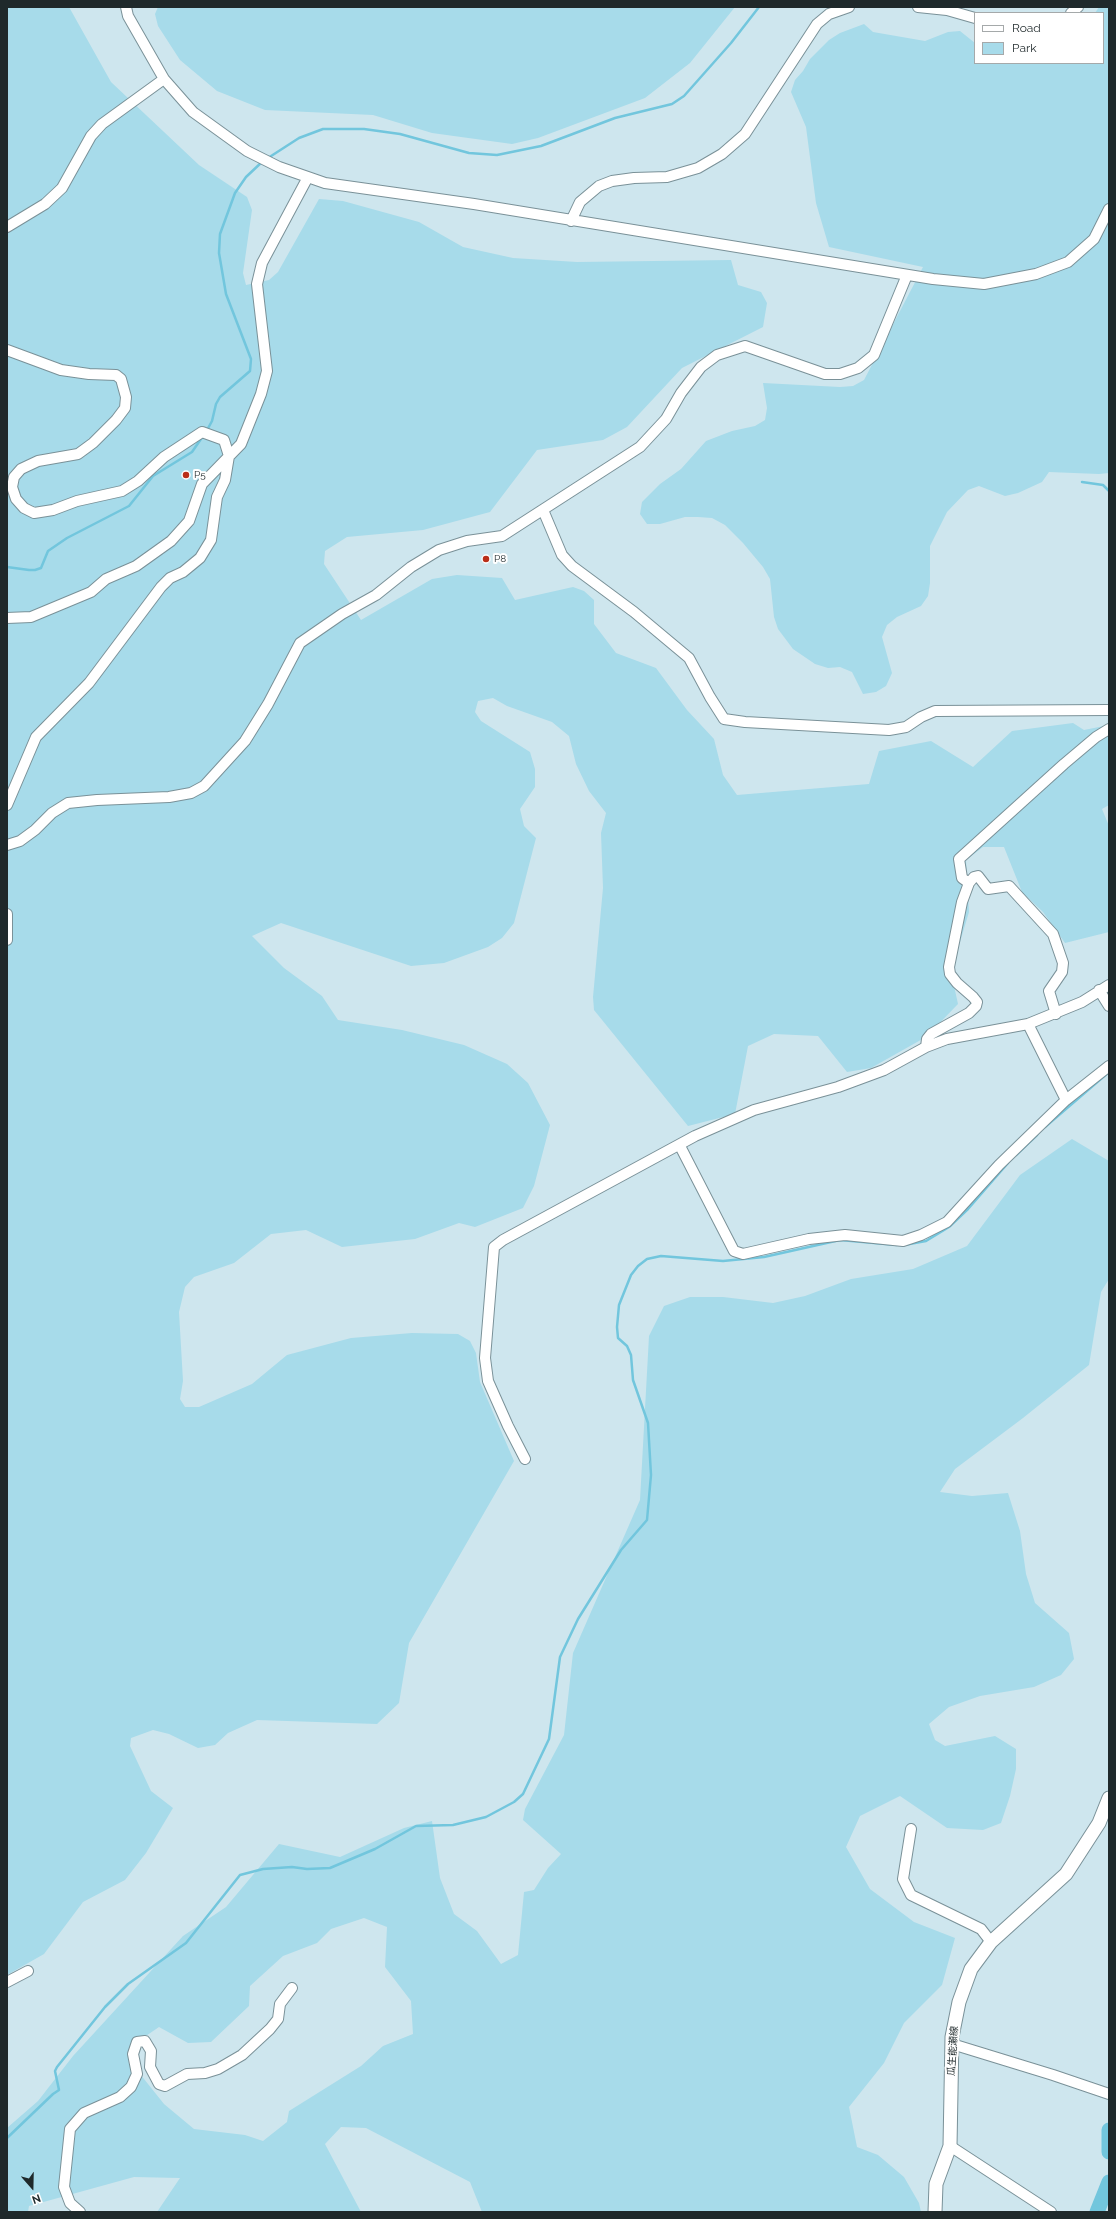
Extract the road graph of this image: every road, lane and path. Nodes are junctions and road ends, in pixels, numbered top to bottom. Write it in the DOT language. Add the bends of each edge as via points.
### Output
graph roads {
  1 [pos="126,7"];
  2 [pos="849,7"];
  3 [pos="918,7"];
  4 [pos="974,18"];
  5 [pos="164,79"];
  6 [pos="308,177"];
  7 [pos="1109,209"];
  8 [pos="571,221"];
  9 [pos="7,227"];
  10 [pos="908,275"];
  11 [pos="7,350"];
  12 [pos="229,456"];
  13 [pos="543,510"];
  14 [pos="7,618"];
  15 [pos="1109,710"];
  16 [pos="1109,729"];
  17 [pos="7,805"];
  18 [pos="7,845"];
  19 [pos="969,883"];
  20 [pos="7,914"];
  21 [pos="7,940"];
  22 [pos="1109,985"];
  23 [pos="1099,990"];
  24 [pos="1109,1006"];
  25 [pos="1056,1014"];
  26 [pos="1028,1024"];
  27 [pos="926,1047"];
  28 [pos="1109,1066"];
  29 [pos="1066,1100"];
  30 [pos="680,1146"];
  31 [pos="525,1459"];
  32 [pos="1109,1798"];
  33 [pos="912,1829"];
  34 [pos="991,1942"];
  35 [pos="28,1971"];
  36 [pos="7,1982"];
  37 [pos="292,1988"];
  38 [pos="952,2044"];
  39 [pos="1109,2094"];
  40 [pos="950,2146"];
  41 [pos="80,2212"];
  42 [pos="935,2212"];
  43 [pos="1051,2212"];
  1 -- 5 [label="street" via="128,16"];
  2 -- 8 [label="street" via="829,14 817,24 745,134 722,154 698,168 667,177 626,179 598,186 580,202"];
  3 -- 4 [label="street" via="947,10"];
  5 -- 6 [label="street" via="193,112 247,151 279,167"];
  5 -- 9 [label="street" via="102,124 91,136 62,188 45,204"];
  6 -- 8 [label="street" via="325,183"];
  6 -- 12 [label="street" via="262,263 257,284 267,371 261,394 241,444"];
  7 -- 10 [label="street" via="1094,239 1068,262 1036,274 984,284 933,280"];
  8 -- 10 [label="street"];
  10 -- 13 [label="street" via="874,355 858,368 840,374 825,374 745,346 717,355 701,367 681,393 666,419 640,447"];
  11 -- 12 [label="street" via="61,370 116,375 121,379 126,397 125,408 116,420 78,454 38,461 21,469 14,477 12,486 16,499 24,508 34,512 53,510 77,501 122,491 138,481 164,457 202,432 224,440"];
  12 -- 14 [label="street" via="202,484 189,521 171,541 136,566 106,579 91,592 31,617"];
  12 -- 17 [label="street" via="225,480 217,497 211,540 200,558 161,587 89,683 36,737"];
  13 -- 15 [label="street" via="562,555 572,566 634,612 689,658 724,719 889,730 906,727 935,711"];
  13 -- 18 [label="street" via="502,536 467,541 439,550 411,566 376,595 342,614 300,643 245,741 204,786 191,793 169,797 68,803 52,813 35,830"];
  16 -- 19 [label="street" via="1064,764 959,859 962,878"];
  19 -- 25 [label="street" via="978,876 988,889 1009,886 1053,934 1063,963 1062,972 1049,991"];
  19 -- 27 [label="street" via="962,902 949,967 950,974 973,997 977,1002 976,1006 931,1034"];
  20 -- 21 [label="street"];
  22 -- 23 [label="street"];
  23 -- 24 [label="street"];
  23 -- 25 [label="street" via="1082,1002"];
  25 -- 26 [label="street"];
  26 -- 27 [label="street" via="947,1039"];
  26 -- 29 [label="street"];
  27 -- 30 [label="street" via="884,1070 838,1087 754,1110 695,1136"];
  28 -- 29 [label="street"];
  29 -- 30 [label="street" via="999,1165 947,1222 903,1241 845,1234 809,1239 743,1254 734,1251"];
  30 -- 31 [label="street" via="494,1247 486,1335 485,1358 488,1380"];
  32 -- 34 [label="main road, 瓜生能瀬線" via="1099,1823 1066,1874"];
  33 -- 34 [label="street" via="903,1879 911,1895 982,1929"];
  34 -- 38 [label="main road, 瓜生能瀬線" via="970,1969 959,2002"];
  35 -- 36 [label="street"];
  37 -- 41 [label="street" via="280,2004 278,2019 270,2029 242,2055 218,2069 187,2074 165,2086 159,2084 150,2067 151,2051 145,2041 137,2042 133,2054 137,2074 131,2087 120,2097 84,2113 70,2129 64,2187 70,2202"];
  38 -- 39 [label="street" via="1053,2074"];
  38 -- 40 [label="main road, 瓜生能瀬線"];
  40 -- 42 [label="main road, 瓜生能瀬線" via="936,2184"];
  40 -- 43 [label="street"];
}
